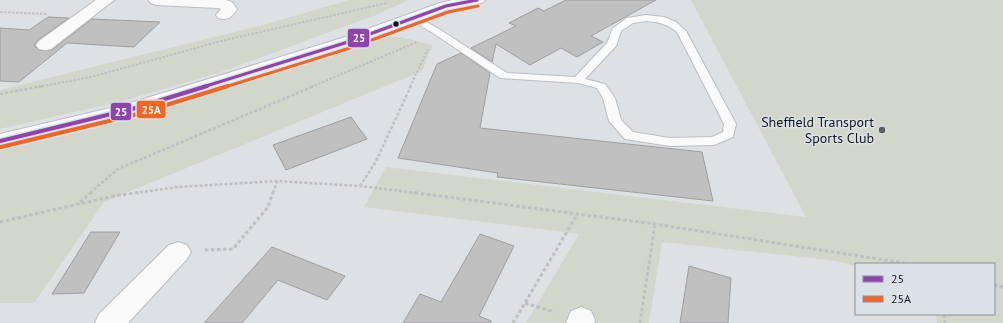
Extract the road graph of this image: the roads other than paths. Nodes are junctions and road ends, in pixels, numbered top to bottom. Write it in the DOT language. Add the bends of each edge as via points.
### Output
graph roads {
  1 [pos="106,0"];
  2 [pos="156,0"];
  3 [pos="477,0"];
  4 [pos="451,3"];
  5 [pos="224,14"];
  6 [pos="413,18"];
  7 [pos="45,45"];
  8 [pos="578,80"];
  9 [pos="0,141"];
  10 [pos="178,252"];
  11 [pos="109,323"];
  1 -- 7 [label="main road"];
  2 -- 5 [label="main road" via="219,3 226,5 229,10"];
  3 -- 4 [label="main road"];
  4 -- 6 [label="main road"];
  6 -- 8 [label="lane" via="504,76"];
  6 -- 9 [label="main road" via="348,42 132,109"];
  8 -- 8 [label="lane" via="601,86 608,98 615,121 629,136 670,142 714,141 729,134 730,124 681,31 664,20 630,20 616,30 612,44"];
  10 -- 11 [label="main road"];
}
